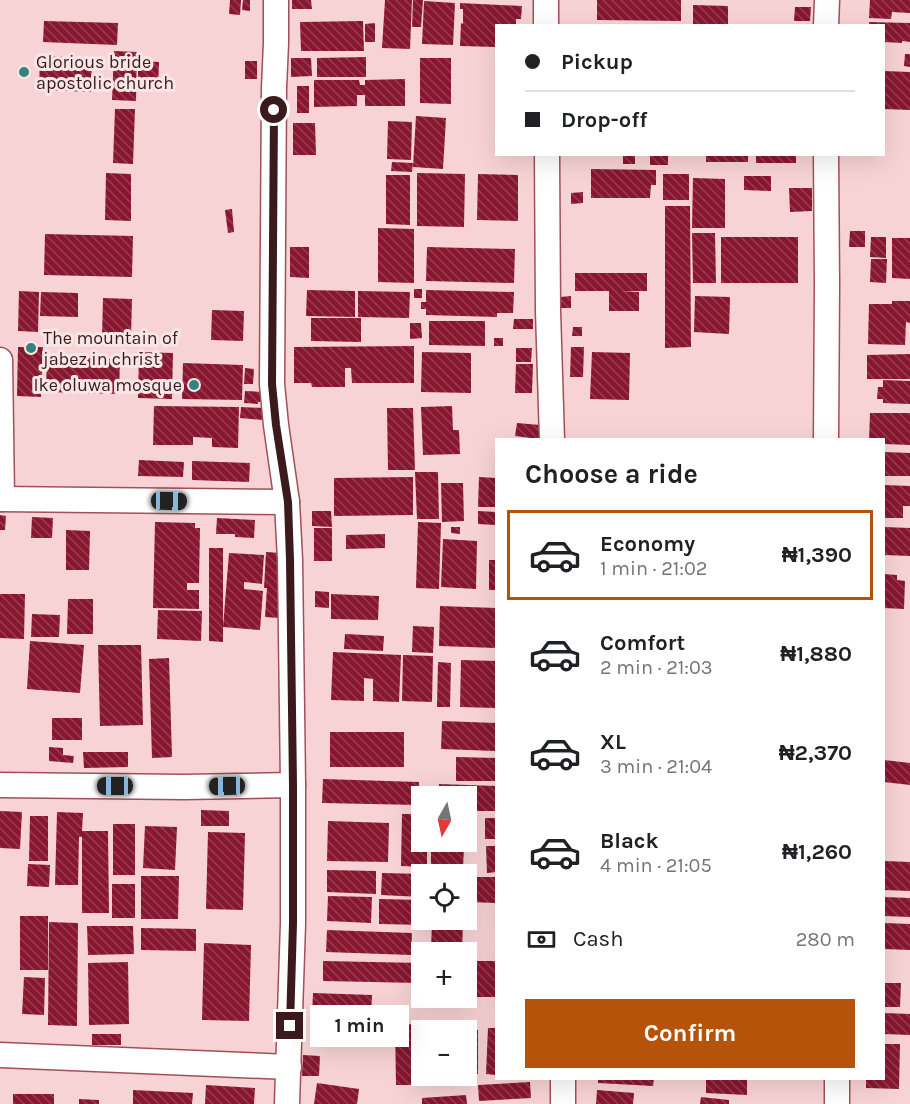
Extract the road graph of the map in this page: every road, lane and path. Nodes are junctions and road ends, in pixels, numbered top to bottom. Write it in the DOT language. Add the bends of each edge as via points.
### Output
graph roads {
  1 [pos="276,0"];
  2 [pos="546,0"];
  3 [pos="827,0"];
  4 [pos="546,24"];
  5 [pos="826,24"];
  6 [pos="547,156"];
  7 [pos="826,156"];
  8 [pos="0,360"];
  9 [pos="552,438"];
  10 [pos="826,438"];
  11 [pos="1,499"];
  12 [pos="288,502"];
  13 [pos="0,785"];
  14 [pos="293,785"];
  15 [pos="0,1055"];
  16 [pos="289,1067"];
  17 [pos="563,1080"];
  18 [pos="837,1080"];
  19 [pos="287,1104"];
  20 [pos="564,1104"];
  21 [pos="837,1104"];
  1 -- 12 [label="street" via="272,384"];
  2 -- 4 [label="street"];
  3 -- 5 [label="street"];
  6 -- 9 [label="street"];
  7 -- 10 [label="street"];
  8 -- 11 [label="street"];
  11 -- 12 [label="street"];
  12 -- 14 [label="street"];
  13 -- 14 [label="street"];
  14 -- 16 [label="street"];
  15 -- 16 [label="street"];
  16 -- 19 [label="street"];
  17 -- 20 [label="street"];
  18 -- 21 [label="street"];
}
